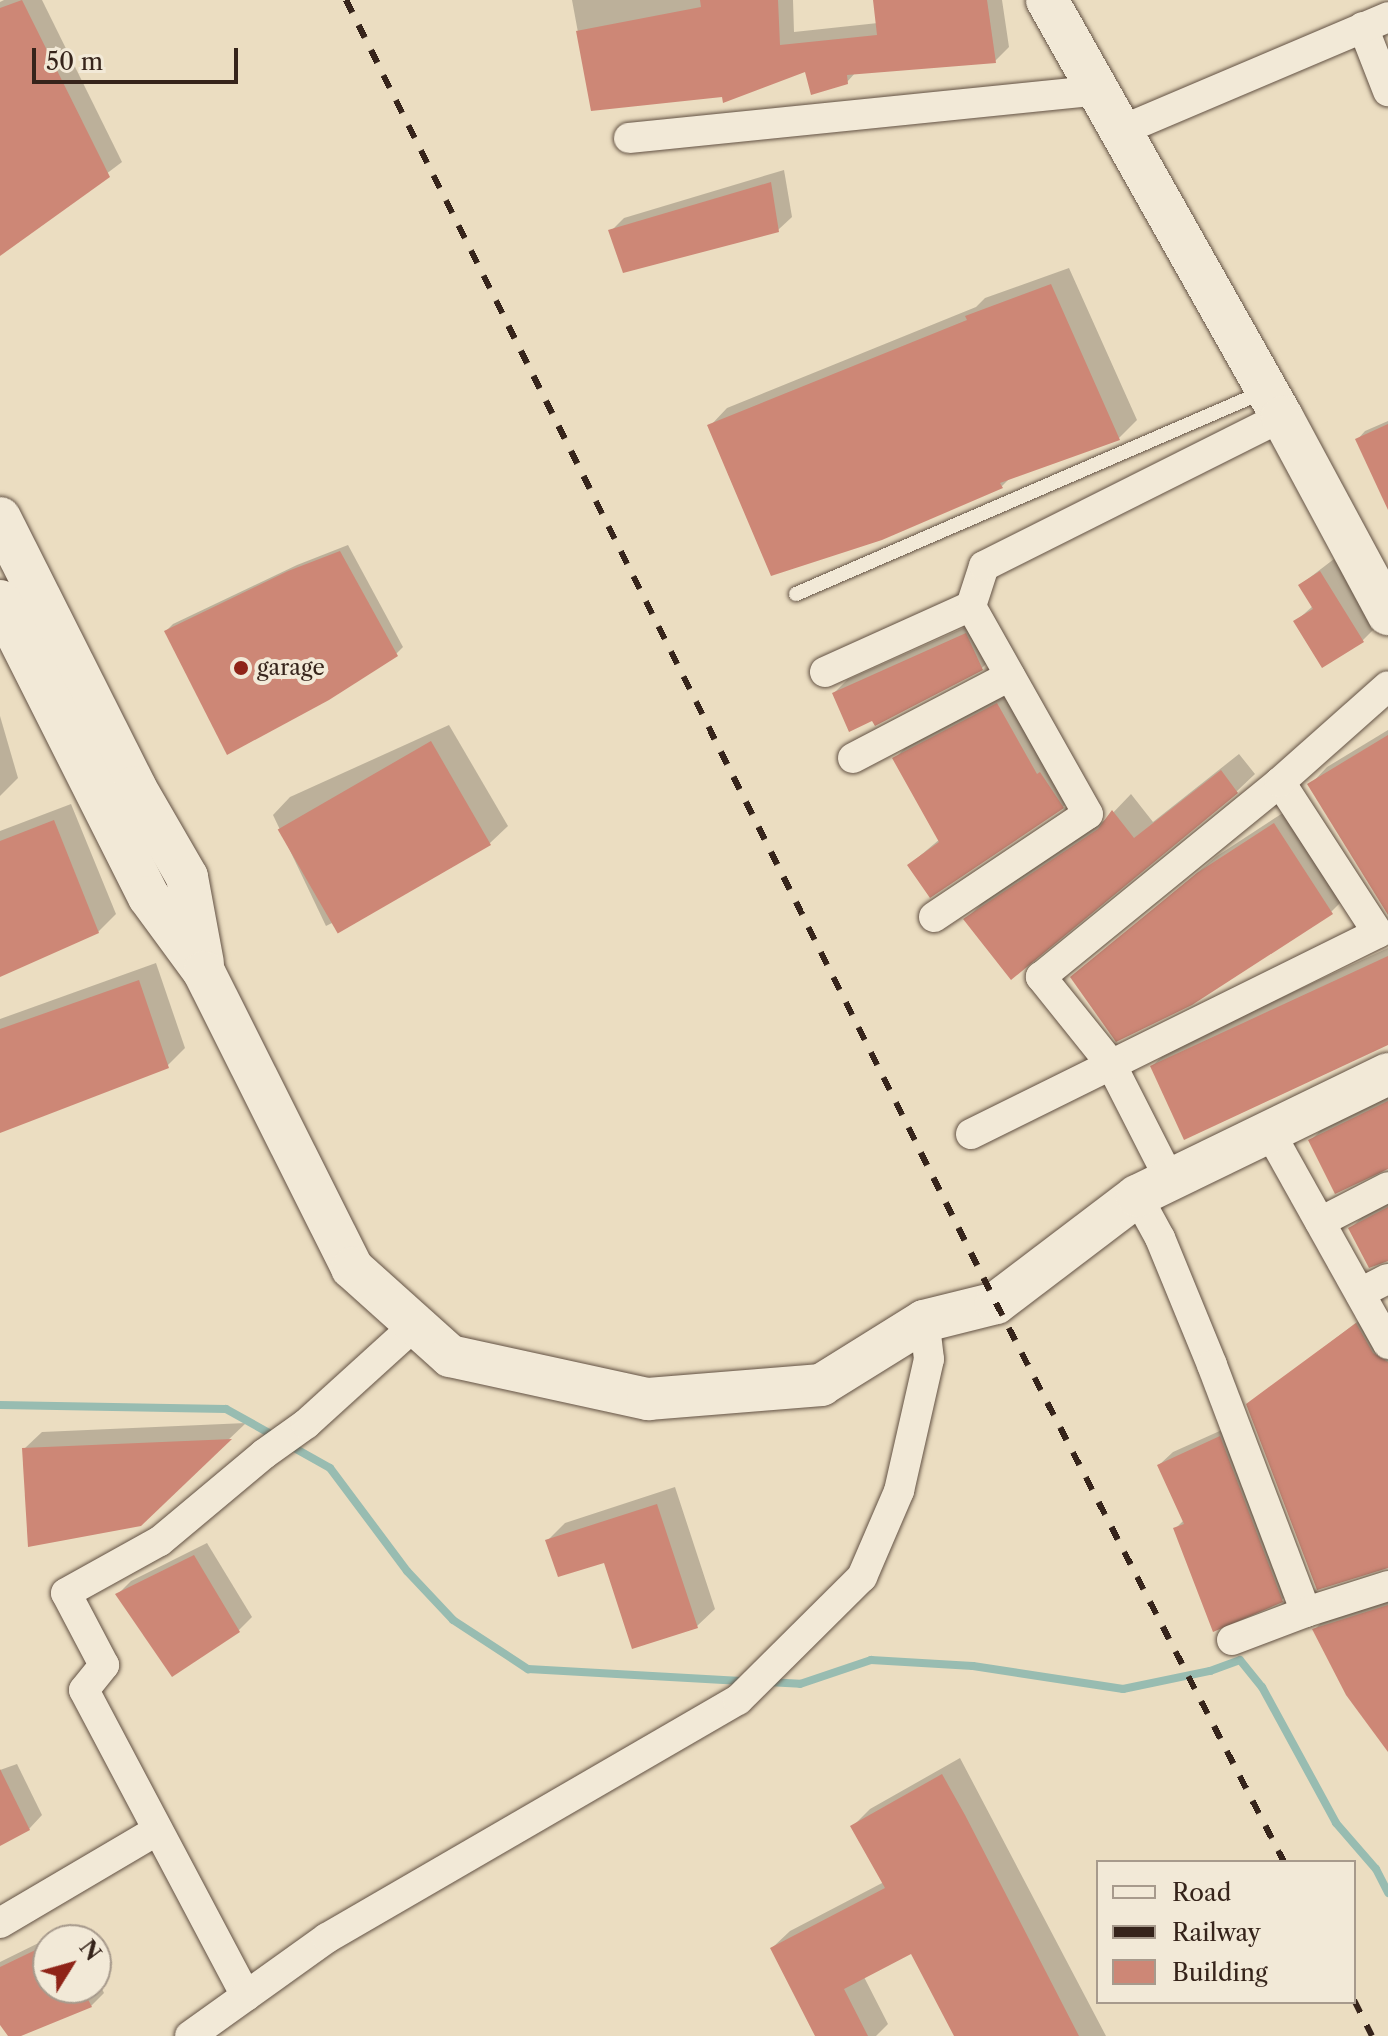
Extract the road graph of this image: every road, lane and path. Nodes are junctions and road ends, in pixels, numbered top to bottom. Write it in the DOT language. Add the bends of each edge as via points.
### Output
graph roads {
  1 [pos="1047,0"];
  2 [pos="1376,22"];
  3 [pos="1098,90"];
  4 [pos="1388,91"];
  5 [pos="1120,131"];
  6 [pos="629,138"];
  7 [pos="1275,404"];
  8 [pos="0,518"];
  9 [pos="12,570"];
  10 [pos="796,594"];
  11 [pos="0,601"];
  12 [pos="971,606"];
  13 [pos="1388,614"];
  14 [pos="825,672"];
  15 [pos="1010,676"];
  16 [pos="1388,686"];
  17 [pos="853,758"];
  18 [pos="1280,782"];
  19 [pos="934,917"];
  20 [pos="204,972"];
  21 [pos="1111,1064"];
  22 [pos="1388,1074"];
  23 [pos="1269,1131"];
  24 [pos="971,1134"];
  25 [pos="1388,1187"];
  26 [pos="1154,1188"];
  27 [pos="1320,1222"];
  28 [pos="1388,1279"];
  29 [pos="1360,1293"];
  30 [pos="924,1321"];
  31 [pos="415,1325"];
  32 [pos="1388,1344"];
  33 [pos="1388,1586"];
  34 [pos="1306,1612"];
  35 [pos="1232,1640"];
  36 [pos="158,1830"];
  37 [pos="0,1923"];
  38 [pos="246,1996"];
  39 [pos="190,2036"];
  1 -- 3 [label="street"];
  2 -- 4 [label="street"];
  2 -- 5 [label="street"];
  3 -- 5 [label="street"];
  3 -- 6 [label="street"];
  5 -- 7 [label="street"];
  7 -- 10 [label="lane"];
  7 -- 12 [label="street" via="984,566"];
  7 -- 13 [label="street"];
  8 -- 9 [label="street"];
  9 -- 20 [label="street" via="187,877"];
  11 -- 20 [label="street" via="149,897"];
  12 -- 14 [label="street"];
  12 -- 15 [label="street"];
  15 -- 17 [label="street"];
  15 -- 19 [label="street" via="1088,814"];
  16 -- 18 [label="street"];
  18 -- 21 [label="street" via="1041,977"];
  18 -- 21 [label="street" via="1378,933"];
  20 -- 31 [label="street" via="352,1268"];
  21 -- 24 [label="street"];
  21 -- 26 [label="street"];
  22 -- 23 [label="street"];
  23 -- 26 [label="street"];
  23 -- 27 [label="street"];
  25 -- 27 [label="street"];
  26 -- 30 [label="street" via="996,1303"];
  26 -- 34 [label="street" via="1160,1238"];
  27 -- 29 [label="street"];
  28 -- 29 [label="street"];
  29 -- 32 [label="street"];
  30 -- 31 [label="street" via="821,1385 648,1399 450,1356"];
  30 -- 38 [label="street" via="929,1359 899,1491 862,1577 738,1700 327,1938"];
  31 -- 36 [label="street" via="306,1424 160,1541 66,1593 104,1665 84,1690"];
  33 -- 34 [label="street"];
  34 -- 35 [label="street"];
  36 -- 37 [label="street"];
  36 -- 38 [label="street"];
  38 -- 39 [label="street"];
}
